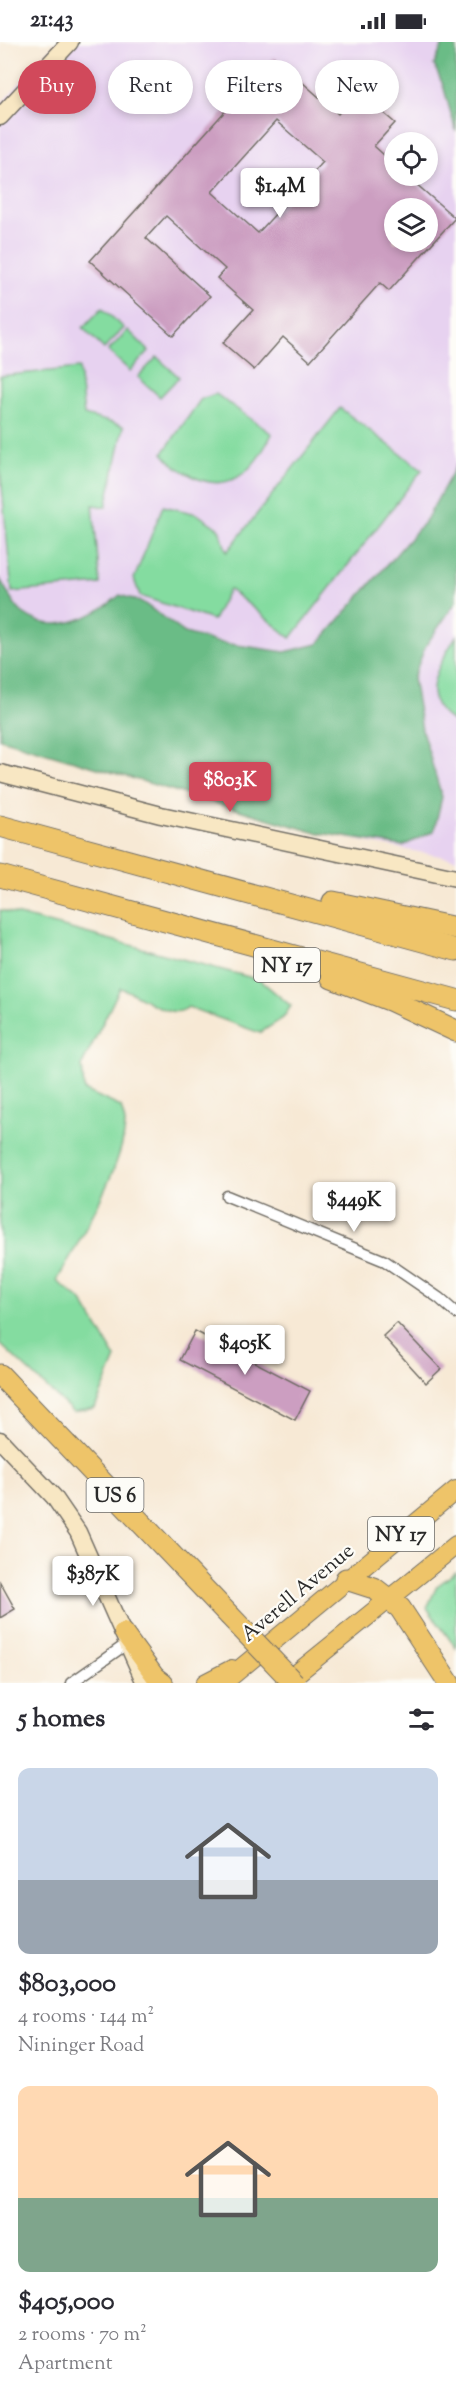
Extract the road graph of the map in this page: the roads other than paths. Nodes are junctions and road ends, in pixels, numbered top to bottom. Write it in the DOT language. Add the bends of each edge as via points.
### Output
graph roads {
  1 [pos="70,42"];
  2 [pos="0,117"];
  3 [pos="0,774"];
  4 [pos="0,826"];
  5 [pos="0,876"];
  6 [pos="194,878"];
  7 [pos="456,878"];
  8 [pos="126,910"];
  9 [pos="456,928"];
  10 [pos="456,950"];
  11 [pos="456,1000"];
  12 [pos="456,1031"];
  13 [pos="227,1196"];
  14 [pos="456,1313"];
  15 [pos="0,1375"];
  16 [pos="0,1440"];
  17 [pos="456,1490"];
  18 [pos="456,1545"];
  19 [pos="346,1579"];
  20 [pos="390,1598"];
  21 [pos="126,1638"];
  22 [pos="255,1657"];
  23 [pos="71,1683"];
  24 [pos="145,1683"];
  25 [pos="164,1683"];
  26 [pos="205,1683"];
  27 [pos="223,1683"];
  28 [pos="285,1683"];
  29 [pos="294,1683"];
  30 [pos="449,1683"];
  1 -- 2 [label="street"];
  3 -- 7 [label="street" via="141,811"];
  4 -- 6 [label="highway"];
  5 -- 8 [label="highway, NY 17"];
  6 -- 9 [label="highway" via="282,890"];
  6 -- 10 [label="highway"];
  8 -- 11 [label="highway"];
  8 -- 12 [label="highway, NY 17" via="248,954 349,984"];
  13 -- 14 [label="street" via="385,1261"];
  15 -- 29 [label="highway, US 6, bridge"];
  16 -- 21 [label="street" via="33,1473 70,1520"];
  17 -- 19 [label="main road, Averell Avenue / NY 17"];
  18 -- 20 [label="main road, NY 17"];
  19 -- 20 [label="highway"];
  19 -- 22 [label="main road, Averell Avenue / NY 17"];
  20 -- 28 [label="main road, NY 17"];
  20 -- 30 [label="highway"];
  21 -- 23 [label="street"];
  21 -- 24 [label="street"];
  21 -- 25 [label="main road"];
  22 -- 26 [label="main road"];
  22 -- 27 [label="main road, Averell Avenue / NY 17"];
}
